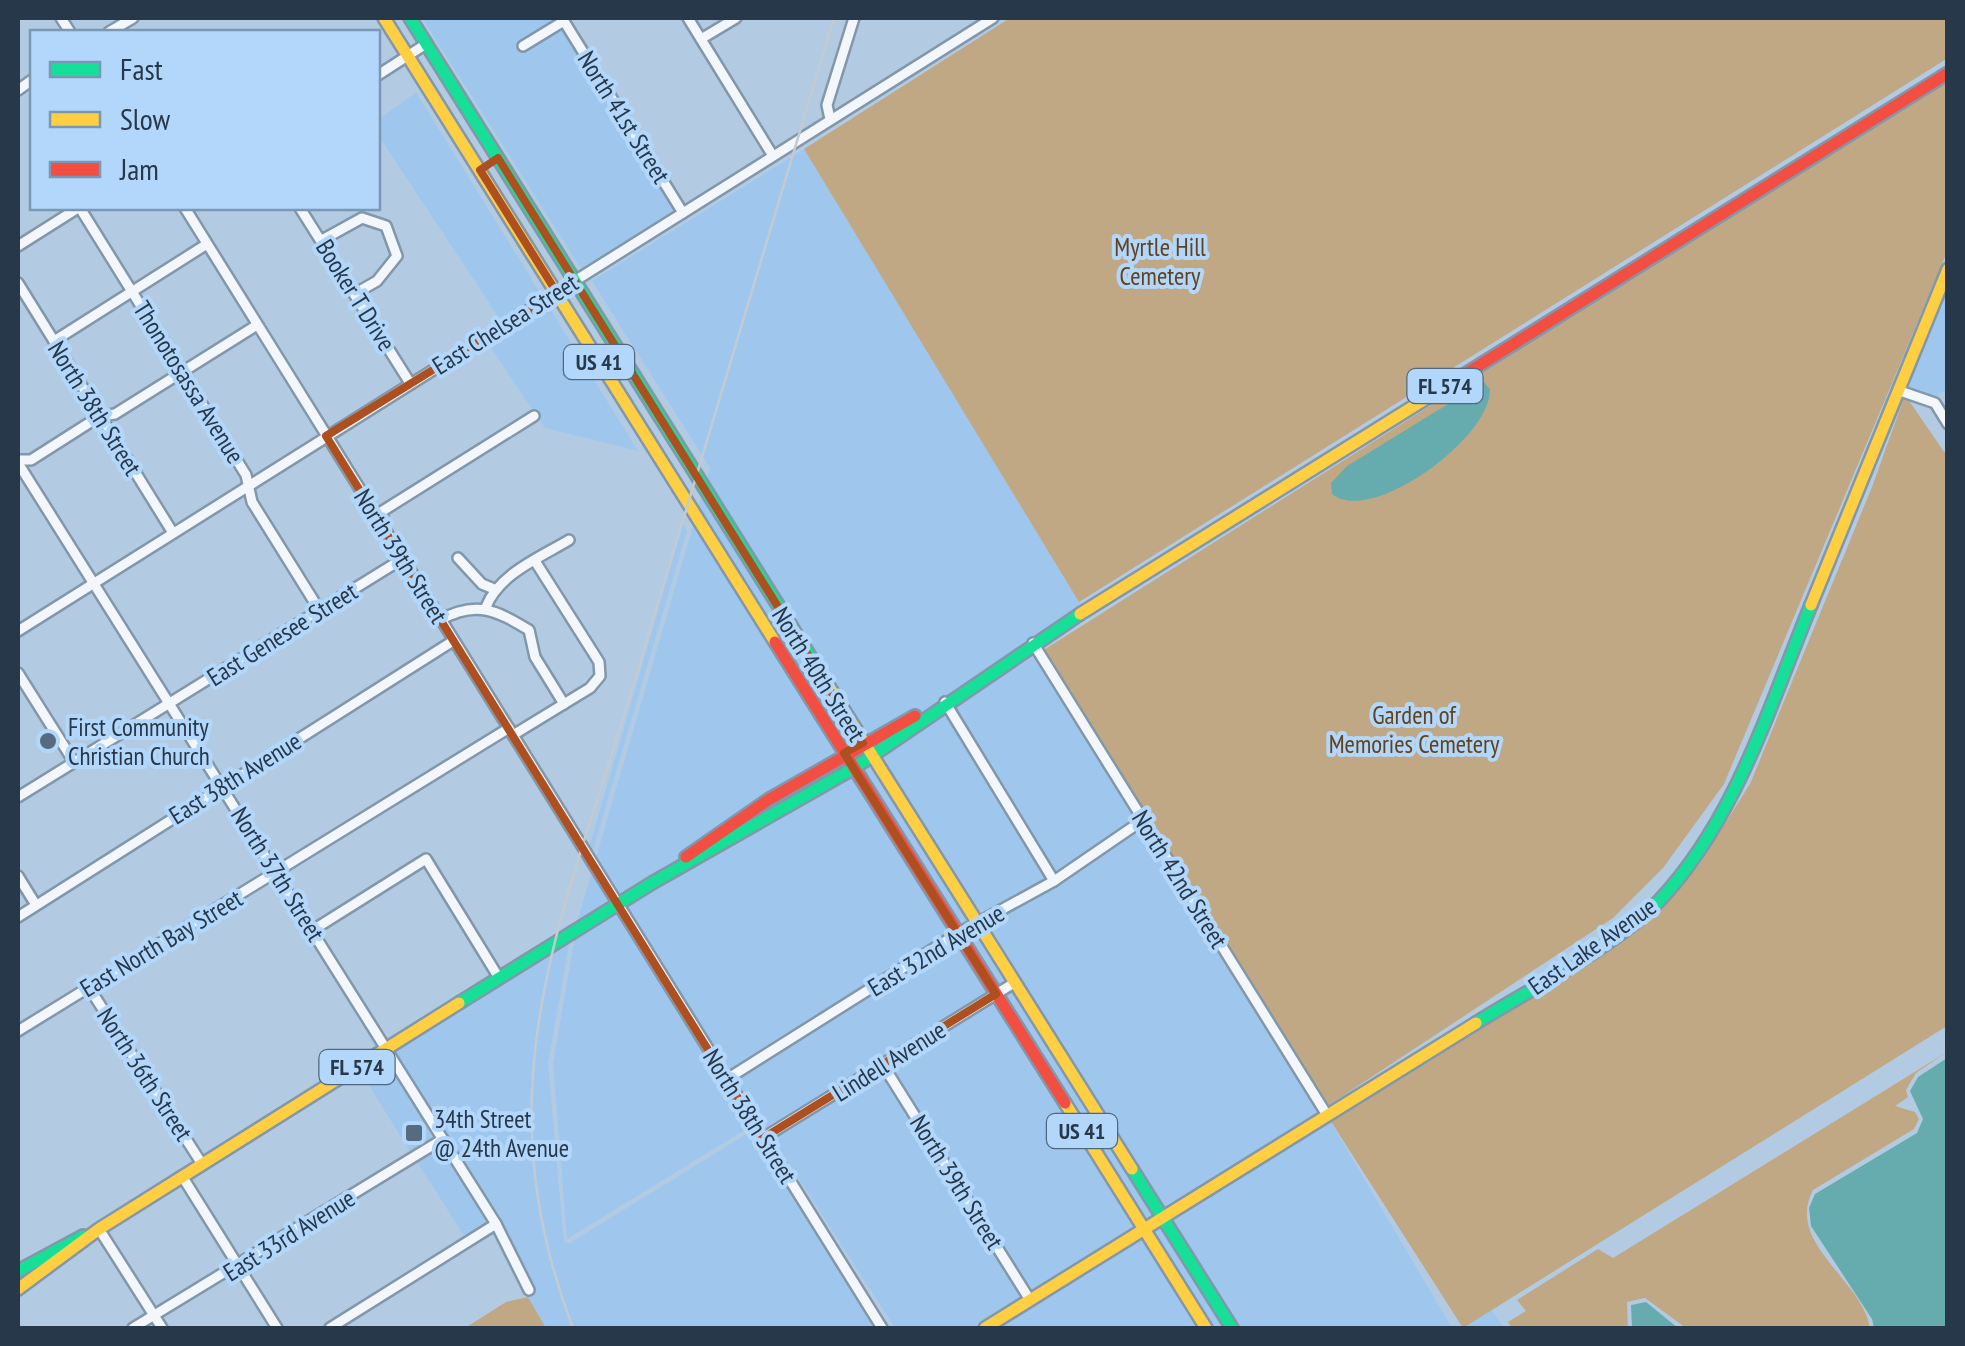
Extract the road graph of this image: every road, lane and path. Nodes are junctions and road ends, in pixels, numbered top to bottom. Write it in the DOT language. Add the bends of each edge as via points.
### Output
graph roads {
  1 [pos="384,18"];
  2 [pos="410,18"];
  3 [pos="688,18"];
  4 [pos="736,18"];
  5 [pos="854,18"];
  6 [pos="993,18"];
  7 [pos="563,19"];
  8 [pos="701,39"];
  9 [pos="426,44"];
  10 [pos="524,46"];
  11 [pos="408,56"];
  12 [pos="1948,73"];
  13 [pos="380,74"];
  14 [pos="454,89"];
  15 [pos="436,100"];
  16 [pos="830,119"];
  17 [pos="772,156"];
  18 [pos="498,158"];
  19 [pos="480,170"];
  20 [pos="76,210"];
  21 [pos="80,210"];
  22 [pos="186,210"];
  23 [pos="301,210"];
  24 [pos="683,213"];
  25 [pos="322,240"];
  26 [pos="207,244"];
  27 [pos="18,246"];
  28 [pos="1948,269"];
  29 [pos="574,281"];
  30 [pos="18,283"];
  31 [pos="133,290"];
  32 [pos="556,292"];
  33 [pos="356,293"];
  34 [pos="258,325"];
  35 [pos="54,341"];
  36 [pos="183,371"];
  37 [pos="410,383"];
  38 [pos="1900,391"];
  39 [pos="1948,396"];
  40 [pos="1935,403"];
  41 [pos="100,416"];
  42 [pos="534,416"];
  43 [pos="1948,424"];
  44 [pos="666,428"];
  45 [pos="326,436"];
  46 [pos="647,439"];
  47 [pos="18,462"];
  48 [pos="250,484"];
  49 [pos="173,533"];
  50 [pos="389,537"];
  51 [pos="568,540"];
  52 [pos="458,558"];
  53 [pos="535,560"];
  54 [pos="94,583"];
  55 [pos="494,588"];
  56 [pos="768,592"];
  57 [pos="751,603"];
  58 [pos="486,608"];
  59 [pos="320,611"];
  60 [pos="440,620"];
  61 [pos="18,631"];
  62 [pos="453,641"];
  63 [pos="1033,643"];
  64 [pos="18,673"];
  65 [pos="945,702"];
  66 [pos="564,704"];
  67 [pos="169,705"];
  68 [pos="511,732"];
  69 [pos="862,743"];
  70 [pos="844,753"];
  71 [pos="871,756"];
  72 [pos="74,762"];
  73 [pos="854,768"];
  74 [pos="222,785"];
  75 [pos="18,797"];
  76 [pos="1143,820"];
  77 [pos="277,873"];
  78 [pos="18,876"];
  79 [pos="1054,881"];
  80 [pos="652,883"];
  81 [pos="36,905"];
  82 [pos="616,905"];
  83 [pos="18,916"];
  84 [pos="976,923"];
  85 [pos="313,930"];
  86 [pos="958,934"];
  87 [pos="499,978"];
  88 [pos="1014,983"];
  89 [pos="88,986"];
  90 [pos="996,994"];
  91 [pos="18,1031"];
  92 [pos="386,1048"];
  93 [pos="882,1065"];
  94 [pos="728,1079"];
  95 [pos="1087,1099"];
  96 [pos="1069,1111"];
  97 [pos="1326,1114"];
  98 [pos="764,1138"];
  99 [pos="443,1140"];
  100 [pos="202,1164"];
  101 [pos="182,1176"];
  102 [pos="1162,1218"];
  103 [pos="496,1224"];
  104 [pos="99,1228"];
  105 [pos="1144,1229"];
  106 [pos="238,1267"];
  107 [pos="18,1271"];
  108 [pos="18,1289"];
  109 [pos="530,1290"];
  110 [pos="1030,1300"];
  111 [pos="154,1316"];
  112 [pos="133,1328"];
  113 [pos="162,1328"];
  114 [pos="277,1328"];
  115 [pos="330,1328"];
  116 [pos="882,1328"];
  117 [pos="985,1328"];
  118 [pos="1206,1328"];
  119 [pos="1232,1328"];
  1 -- 11 [label="main road, North 40th Street / US 41"];
  2 -- 9 [label="main road, North 40th Street / US 41"];
  3 -- 8 [label="street"];
  4 -- 8 [label="street"];
  5 -- 16 [label="street" via="827,105"];
  6 -- 16 [label="street, East Chelsea Street"];
  7 -- 10 [label="street"];
  7 -- 24 [label="street, North 41st Street"];
  8 -- 17 [label="street"];
  9 -- 11 [label="street"];
  9 -- 14 [label="main road, North 40th Street / US 41"];
  11 -- 13 [label="street"];
  11 -- 15 [label="main road, North 40th Street / US 41"];
  12 -- 63 [label="main road, FL 574"];
  14 -- 15 [label="street"];
  14 -- 18 [label="main road, North 40th Street / US 41"];
  15 -- 19 [label="main road, North 40th Street / US 41"];
  16 -- 17 [label="street, East Chelsea Street"];
  17 -- 24 [label="street, East Chelsea Street"];
  18 -- 19 [label="street"];
  18 -- 29 [label="main road, North 40th Street / US 41"];
  19 -- 32 [label="main road, North 40th Street / US 41"];
  20 -- 27 [label="street"];
  21 -- 31 [label="street, Thonotosassa Avenue"];
  22 -- 26 [label="street, North 39th Street"];
  23 -- 25 [label="street, Booker T Drive"];
  24 -- 29 [label="street, East Chelsea Street"];
  25 -- 33 [label="street, Booker T Drive"];
  25 -- 33 [label="street" via="362,218 386,226 397,256"];
  26 -- 31 [label="street"];
  26 -- 34 [label="street, North 39th Street"];
  28 -- 38 [label="main road, East Lake Avenue"];
  29 -- 32 [label="street, East Chelsea Street"];
  29 -- 44 [label="main road, North 40th Street / US 41"];
  30 -- 35 [label="street, North 38th Street"];
  31 -- 35 [label="street"];
  31 -- 36 [label="street, Thonotosassa Avenue"];
  32 -- 37 [label="street, East Chelsea Street"];
  32 -- 46 [label="main road, North 40th Street / US 41"];
  33 -- 37 [label="street, Booker T Drive"];
  34 -- 36 [label="street"];
  34 -- 45 [label="street, North 39th Street"];
  35 -- 41 [label="street, North 38th Street"];
  36 -- 41 [label="street" via="115,414"];
  36 -- 48 [label="street, Thonotosassa Avenue"];
  37 -- 45 [label="street, East Chelsea Street"];
  38 -- 40 [label="street"];
  38 -- 97 [label="main road, East Lake Avenue" via="1729,806 1658,902 1592,951"];
  39 -- 40 [label="street"];
  40 -- 43 [label="street"];
  41 -- 47 [label="street"];
  41 -- 49 [label="street, North 38th Street"];
  42 -- 50 [label="street, East Genesee Street" via="381,512"];
  44 -- 46 [label="street"];
  44 -- 56 [label="main road, North 40th Street / US 41"];
  45 -- 48 [label="street, East Chelsea Street"];
  45 -- 50 [label="street, North 39th Street"];
  46 -- 57 [label="main road, North 40th Street / US 41"];
  47 -- 54 [label="street, North 37th Street"];
  48 -- 49 [label="street, East Chelsea Street"];
  48 -- 59 [label="street, Thonotosassa Avenue" via="252,502"];
  49 -- 54 [label="street, East Chelsea Street"];
  50 -- 59 [label="street, East Genesee Street" via="399,561"];
  50 -- 60 [label="street, North 39th Street"];
  51 -- 53 [label="street"];
  52 -- 55 [label="street"];
  53 -- 55 [label="street"];
  53 -- 66 [label="street, East North Bay Street" via="600,669 596,682"];
  54 -- 61 [label="street, East Chelsea Street"];
  54 -- 67 [label="street, North 37th Street"];
  55 -- 58 [label="street"];
  56 -- 57 [label="street"];
  56 -- 69 [label="main road, North 40th Street / US 41"];
  57 -- 70 [label="main road, North 40th Street / US 41"];
  58 -- 60 [label="street" via="462,609"];
  58 -- 66 [label="street" via="529,630 536,657"];
  59 -- 67 [label="street, East Genesee Street"];
  60 -- 62 [label="street, North 39th Street"];
  62 -- 68 [label="street, North 39th Street"];
  62 -- 74 [label="street, East 38th Avenue"];
  63 -- 65 [label="main road, FL 574"];
  63 -- 76 [label="street, North 42nd Street"];
  64 -- 72 [label="street"];
  65 -- 69 [label="main road, FL 574"];
  65 -- 71 [label="main road, FL 574"];
  65 -- 79 [label="street"];
  66 -- 68 [label="street, East North Bay Street"];
  67 -- 72 [label="street, East Genesee Street"];
  67 -- 74 [label="street, North 37th Street"];
  68 -- 77 [label="street, East North Bay Street"];
  68 -- 82 [label="street, North 39th Street"];
  69 -- 70 [label="main road, FL 574"];
  69 -- 71 [label="main road, North 40th Street / US 41"];
  70 -- 73 [label="main road, North 40th Street / US 41"];
  70 -- 80 [label="main road, FL 574"];
  71 -- 73 [label="main road, FL 574"];
  71 -- 84 [label="main road, North 40th Street / US 41"];
  72 -- 75 [label="street, East Genesee Street"];
  73 -- 80 [label="main road, FL 574"];
  73 -- 86 [label="main road, North 40th Street / US 41"];
  74 -- 77 [label="street, North 37th Street"];
  74 -- 81 [label="street, East 38th Avenue"];
  76 -- 79 [label="street, East 32nd Avenue"];
  76 -- 97 [label="street, North 42nd Street"];
  77 -- 85 [label="street, North 37th Street"];
  77 -- 89 [label="street, East North Bay Street"];
  78 -- 81 [label="street"];
  79 -- 84 [label="street, East 32nd Avenue"];
  80 -- 82 [label="main road, FL 574"];
  81 -- 83 [label="street, East 38th Avenue"];
  82 -- 87 [label="main road, FL 574"];
  82 -- 94 [label="street, North 38th Street"];
  84 -- 86 [label="street, East 32nd Avenue"];
  84 -- 88 [label="main road, North 40th Street / US 41"];
  85 -- 87 [label="street" via="426,860"];
  85 -- 92 [label="street, North 37th Street"];
  86 -- 90 [label="main road, North 40th Street / US 41"];
  86 -- 94 [label="street, East 32nd Avenue"];
  87 -- 92 [label="main road, FL 574"];
  88 -- 90 [label="street, Lindell Avenue"];
  88 -- 95 [label="main road, North 40th Street / US 41"];
  89 -- 91 [label="street, East North Bay Street"];
  89 -- 100 [label="street, North 36th Street"];
  90 -- 93 [label="street, Lindell Avenue"];
  90 -- 96 [label="main road, North 40th Street / US 41"];
  92 -- 99 [label="street, North 37th Street"];
  92 -- 100 [label="main road, FL 574"];
  93 -- 98 [label="street, Lindell Avenue"];
  93 -- 110 [label="street, North 39th Street"];
  94 -- 98 [label="street, North 38th Street"];
  95 -- 96 [label="street"];
  95 -- 102 [label="main road, North 40th Street / US 41"];
  96 -- 105 [label="main road, North 40th Street / US 41"];
  97 -- 102 [label="main road, East Lake Avenue"];
  98 -- 116 [label="street, North 38th Street"];
  99 -- 103 [label="street, North 37th Street"];
  99 -- 106 [label="street, East 33rd Avenue"];
  100 -- 101 [label="main road, FL 574"];
  101 -- 104 [label="main road, FL 574"];
  101 -- 106 [label="street, North 36th Street"];
  102 -- 105 [label="main road, East Lake Avenue"];
  102 -- 119 [label="main road, North 40th Street / US 41"];
  103 -- 109 [label="street, North 37th Street"];
  103 -- 115 [label="street"];
  104 -- 107 [label="main road, FL 574"];
  104 -- 108 [label="main road, FL 574"];
  104 -- 111 [label="street"];
  105 -- 110 [label="main road, East Lake Avenue"];
  105 -- 118 [label="main road, North 40th Street / US 41"];
  106 -- 111 [label="street, East 33rd Avenue"];
  106 -- 114 [label="street, North 36th Street"];
  110 -- 117 [label="main road, East Lake Avenue"];
  111 -- 112 [label="street, East 33rd Avenue"];
  111 -- 113 [label="street"];
}
